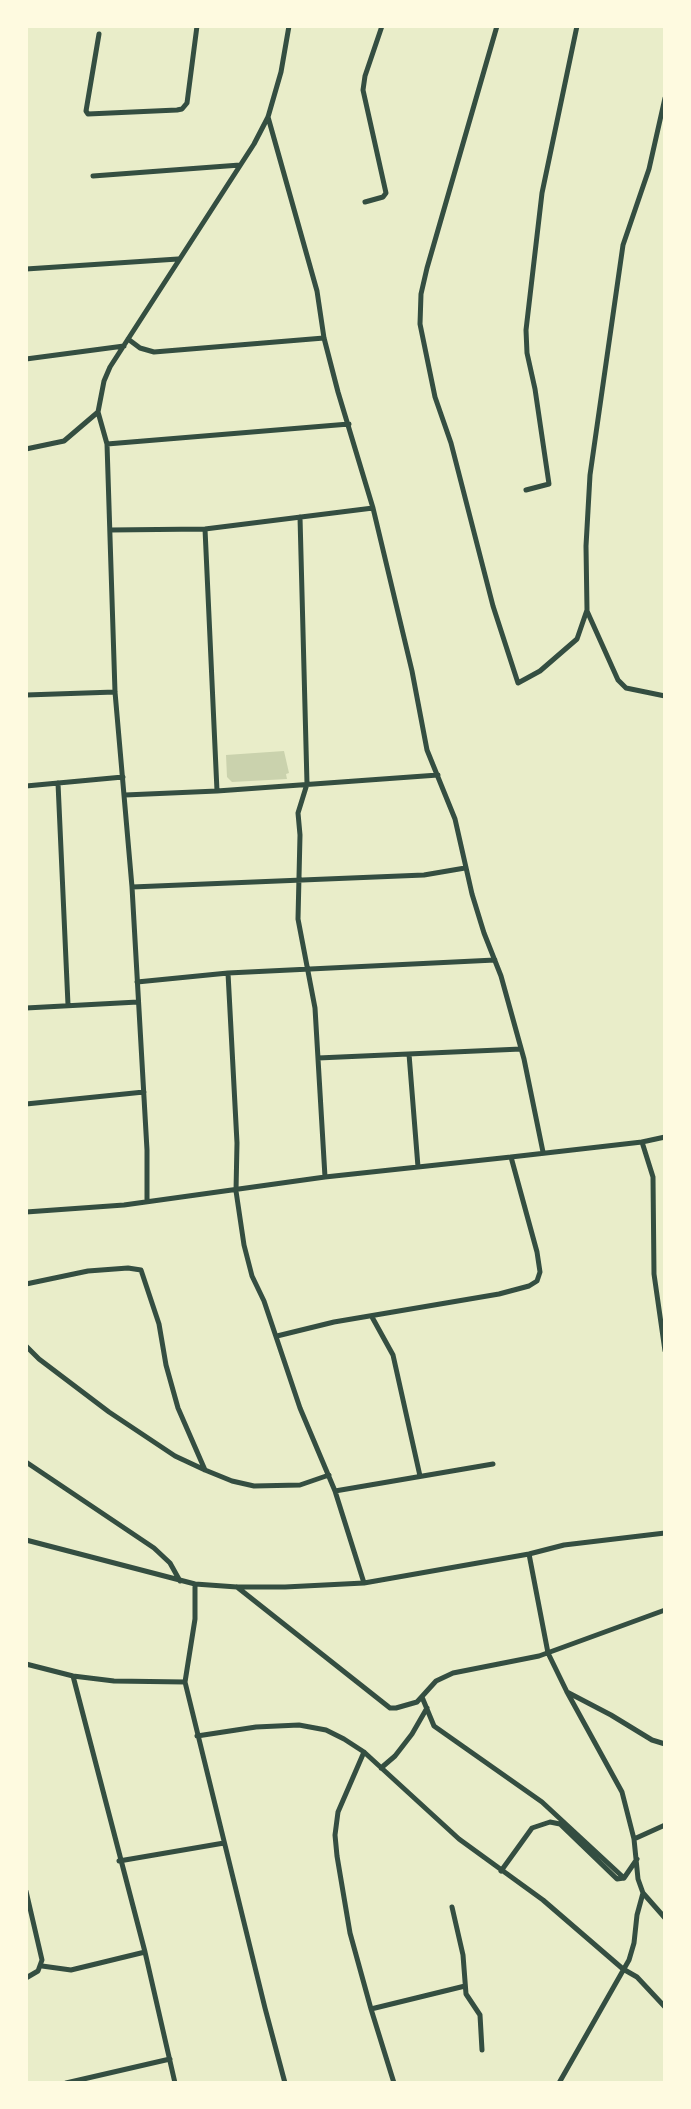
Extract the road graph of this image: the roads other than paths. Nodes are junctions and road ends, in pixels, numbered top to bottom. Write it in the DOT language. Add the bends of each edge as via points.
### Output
graph roads {
  1 [pos="198,26"];
  2 [pos="289,26"];
  3 [pos="382,26"];
  4 [pos="497,26"];
  5 [pos="577,26"];
  6 [pos="99,34"];
  7 [pos="665,98"];
  8 [pos="268,117"];
  9 [pos="240,165"];
  10 [pos="93,176"];
  11 [pos="365,202"];
  12 [pos="178,259"];
  13 [pos="26,269"];
  14 [pos="324,338"];
  15 [pos="128,339"];
  16 [pos="124,346"];
  17 [pos="26,359"];
  18 [pos="98,412"];
  19 [pos="349,424"];
  20 [pos="107,444"];
  21 [pos="26,450"];
  22 [pos="526,490"];
  23 [pos="373,508"];
  24 [pos="300,517"];
  25 [pos="206,529"];
  26 [pos="110,530"];
  27 [pos="587,610"];
  28 [pos="115,692"];
  29 [pos="26,695"];
  30 [pos="665,696"];
  31 [pos="438,775"];
  32 [pos="123,777"];
  33 [pos="58,783"];
  34 [pos="307,784"];
  35 [pos="26,786"];
  36 [pos="217,791"];
  37 [pos="126,794"];
  38 [pos="465,868"];
  39 [pos="298,880"];
  40 [pos="132,887"];
  41 [pos="495,960"];
  42 [pos="308,971"];
  43 [pos="228,973"];
  44 [pos="137,982"];
  45 [pos="138,1002"];
  46 [pos="68,1005"];
  47 [pos="26,1008"];
  48 [pos="521,1049"];
  49 [pos="409,1054"];
  50 [pos="318,1058"];
  51 [pos="144,1092"];
  52 [pos="26,1104"];
  53 [pos="665,1136"];
  54 [pos="642,1142"];
  55 [pos="543,1152"];
  56 [pos="511,1157"];
  57 [pos="418,1167"];
  58 [pos="325,1177"];
  59 [pos="236,1191"];
  60 [pos="147,1201"];
  61 [pos="26,1212"];
  62 [pos="26,1284"];
  63 [pos="662,1307"];
  64 [pos="372,1317"];
  65 [pos="277,1336"];
  66 [pos="26,1346"];
  67 [pos="665,1351"];
  68 [pos="26,1462"];
  69 [pos="493,1464"];
  70 [pos="205,1470"];
  71 [pos="329,1474"];
  72 [pos="420,1476"];
  73 [pos="335,1491"];
  74 [pos="665,1533"];
  75 [pos="26,1540"];
  76 [pos="529,1554"];
  77 [pos="180,1580"];
  78 [pos="364,1583"];
  79 [pos="195,1584"];
  80 [pos="237,1587"];
  81 [pos="665,1610"];
  82 [pos="548,1653"];
  83 [pos="26,1664"];
  84 [pos="73,1676"];
  85 [pos="185,1682"];
  86 [pos="567,1692"];
  87 [pos="422,1697"];
  88 [pos="426,1708"];
  89 [pos="197,1736"];
  90 [pos="665,1744"];
  91 [pos="364,1752"];
  92 [pos="380,1768"];
  93 [pos="665,1825"];
  94 [pos="634,1839"];
  95 [pos="224,1843"];
  96 [pos="636,1859"];
  97 [pos="119,1860"];
  98 [pos="501,1871"];
  99 [pos="624,1878"];
  100 [pos="26,1891"];
  101 [pos="643,1893"];
  102 [pos="452,1907"];
  103 [pos="665,1918"];
  104 [pos="145,1952"];
  105 [pos="42,1966"];
  106 [pos="623,1969"];
  107 [pos="26,1978"];
  108 [pos="465,1986"];
  109 [pos="665,2007"];
  110 [pos="371,2009"];
  111 [pos="482,2050"];
  112 [pos="170,2059"];
  113 [pos="66,2083"];
  114 [pos="175,2083"];
  115 [pos="285,2083"];
  116 [pos="394,2083"];
  117 [pos="559,2083"];
  1 -- 6 [label="street" via="187,103 182,110 88,114"];
  2 -- 8 [label="street" via="278,88"];
  3 -- 11 [label="street" via="363,90 386,193"];
  4 -- 27 [label="street" via="427,268 421,294 420,324 435,396 451,443 493,606 518,683 540,671 577,639"];
  5 -- 22 [label="street" via="542,193 526,330 549,484"];
  7 -- 27 [label="street" via="649,169 623,245 590,476"];
  8 -- 9 [label="street"];
  8 -- 14 [label="street" via="317,292"];
  9 -- 10 [label="street"];
  9 -- 12 [label="street"];
  12 -- 13 [label="street"];
  12 -- 15 [label="street"];
  14 -- 15 [label="street" via="154,352 140,348"];
  14 -- 19 [label="street"];
  15 -- 16 [label="street"];
  16 -- 17 [label="street"];
  16 -- 18 [label="street" via="104,381"];
  18 -- 20 [label="street"];
  18 -- 21 [label="street" via="64,440"];
  19 -- 20 [label="street"];
  19 -- 23 [label="street"];
  20 -- 26 [label="street"];
  23 -- 24 [label="street"];
  23 -- 31 [label="street" via="412,671 427,750"];
  24 -- 25 [label="street"];
  24 -- 34 [label="street"];
  25 -- 26 [label="street"];
  25 -- 36 [label="street"];
  26 -- 28 [label="street"];
  27 -- 30 [label="street" via="618,680 626,688"];
  28 -- 29 [label="street"];
  28 -- 32 [label="street"];
  31 -- 34 [label="street"];
  31 -- 38 [label="street" via="455,819"];
  32 -- 33 [label="street"];
  32 -- 37 [label="street"];
  33 -- 35 [label="street"];
  33 -- 46 [label="street"];
  34 -- 36 [label="street"];
  34 -- 39 [label="street" via="298,813"];
  36 -- 37 [label="street"];
  37 -- 40 [label="street"];
  38 -- 39 [label="street" via="424,876"];
  38 -- 41 [label="street"];
  39 -- 40 [label="street"];
  39 -- 42 [label="street" via="298,919"];
  40 -- 44 [label="street"];
  41 -- 42 [label="street"];
  41 -- 48 [label="street"];
  42 -- 43 [label="street"];
  42 -- 50 [label="street" via="315,1008"];
  43 -- 44 [label="street"];
  43 -- 59 [label="street" via="237,1143"];
  44 -- 45 [label="street"];
  45 -- 46 [label="street"];
  45 -- 51 [label="street"];
  46 -- 47 [label="street"];
  48 -- 49 [label="street"];
  48 -- 55 [label="street"];
  49 -- 50 [label="street"];
  49 -- 57 [label="street"];
  50 -- 58 [label="street"];
  51 -- 52 [label="street"];
  51 -- 60 [label="street"];
  53 -- 54 [label="street"];
  54 -- 55 [label="street"];
  54 -- 63 [label="street" via="653,1177 654,1274"];
  55 -- 56 [label="street"];
  56 -- 57 [label="street"];
  56 -- 64 [label="street" via="537,1252 540,1272 537,1281 499,1294"];
  57 -- 58 [label="street"];
  58 -- 59 [label="street"];
  59 -- 60 [label="street"];
  59 -- 65 [label="street" via="252,1276"];
  60 -- 61 [label="street"];
  62 -- 70 [label="street" via="88,1271 141,1270 159,1324 178,1408"];
  63 -- 67 [label="street"];
  64 -- 65 [label="street" via="334,1322"];
  64 -- 72 [label="street" via="393,1355"];
  65 -- 71 [label="street" via="304,1417"];
  66 -- 70 [label="street" via="109,1412 175,1456"];
  68 -- 77 [label="street" via="154,1548 170,1563"];
  69 -- 72 [label="street"];
  70 -- 71 [label="street" via="254,1486 300,1485"];
  71 -- 73 [label="street"];
  72 -- 73 [label="street"];
  73 -- 78 [label="street"];
  74 -- 76 [label="street" via="564,1545"];
  75 -- 77 [label="street"];
  76 -- 78 [label="street"];
  76 -- 82 [label="street"];
  77 -- 79 [label="street"];
  78 -- 80 [label="street"];
  79 -- 80 [label="street"];
  79 -- 85 [label="street" via="195,1619"];
  80 -- 87 [label="street" via="390,1708 402,1708"];
  81 -- 82 [label="street"];
  82 -- 86 [label="street"];
  82 -- 87 [label="street" via="452,1673 436,1681"];
  83 -- 84 [label="street"];
  84 -- 85 [label="street"];
  84 -- 97 [label="street"];
  85 -- 89 [label="street"];
  86 -- 90 [label="street" via="652,1740"];
  86 -- 94 [label="street" via="622,1792"];
  87 -- 88 [label="street"];
  88 -- 92 [label="street" via="412,1734 395,1756"];
  88 -- 99 [label="street" via="434,1726 542,1802"];
  89 -- 91 [label="street" via="256,1727 299,1725 326,1730"];
  89 -- 95 [label="street"];
  91 -- 92 [label="street"];
  91 -- 110 [label="street" via="338,1812 335,1835 350,1933"];
  92 -- 98 [label="street" via="459,1839"];
  93 -- 94 [label="street"];
  94 -- 96 [label="street"];
  95 -- 97 [label="street"];
  95 -- 115 [label="street"];
  96 -- 99 [label="street"];
  96 -- 101 [label="street"];
  97 -- 104 [label="street"];
  98 -- 99 [label="street" via="532,1828 550,1822 560,1824 617,1879"];
  98 -- 106 [label="street" via="543,1900"];
  100 -- 105 [label="street"];
  101 -- 103 [label="street"];
  101 -- 106 [label="street" via="634,1943"];
  102 -- 108 [label="street" via="463,1955"];
  104 -- 105 [label="street" via="71,1970"];
  104 -- 112 [label="street"];
  105 -- 107 [label="street"];
  106 -- 109 [label="street" via="637,1978"];
  106 -- 117 [label="street"];
  108 -- 110 [label="street"];
  108 -- 111 [label="street" via="466,1994 480,2015"];
  110 -- 116 [label="street"];
  112 -- 113 [label="street"];
  112 -- 114 [label="street"];
}
